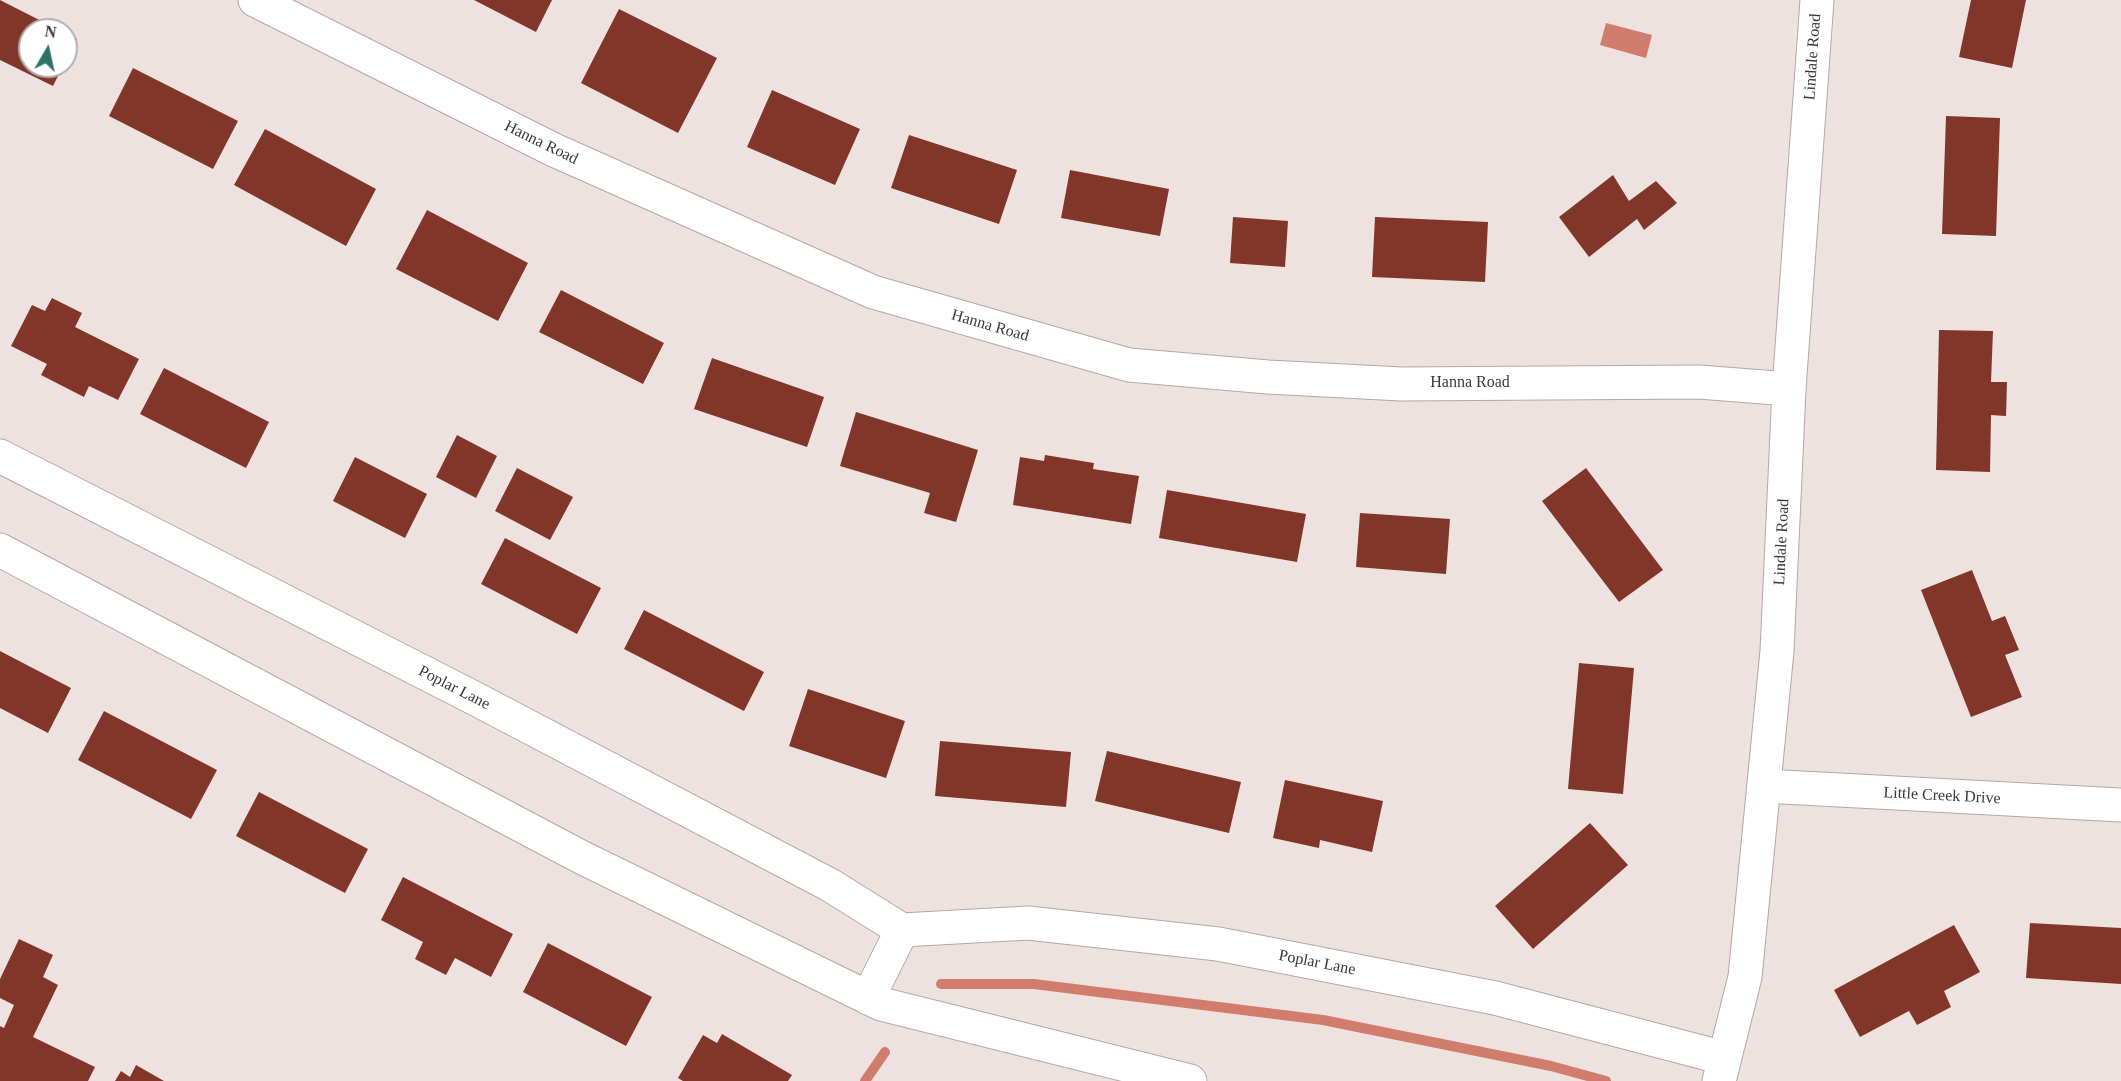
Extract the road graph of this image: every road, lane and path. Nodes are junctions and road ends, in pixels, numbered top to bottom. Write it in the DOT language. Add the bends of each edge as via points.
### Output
graph roads {
  1 [pos="255,0"];
  2 [pos="1817,0"];
  3 [pos="1789,389"];
  4 [pos="0,456"];
  5 [pos="0,550"];
  6 [pos="1764,786"];
  7 [pos="2121,805"];
  8 [pos="902,930"];
  9 [pos="868,998"];
  10 [pos="1722,1070"];
  11 [pos="1190,1081"];
  1 -- 3 [label="street, Hanna Road" via="554,150 873,292 1129,365 1401,384 1699,382"];
  2 -- 3 [label="street, Lindale Road"];
  3 -- 6 [label="street, Lindale Road" via="1777,651"];
  4 -- 8 [label="street, Poplar Lane" via="830,885"];
  5 -- 9 [label="street" via="581,857"];
  6 -- 7 [label="street, Little Creek Drive"];
  6 -- 10 [label="street, Lindale Road" via="1745,977"];
  8 -- 9 [label="street"];
  8 -- 10 [label="street, Poplar Lane" via="1028,923 1218,944 1495,998"];
  9 -- 11 [label="street"];
}
